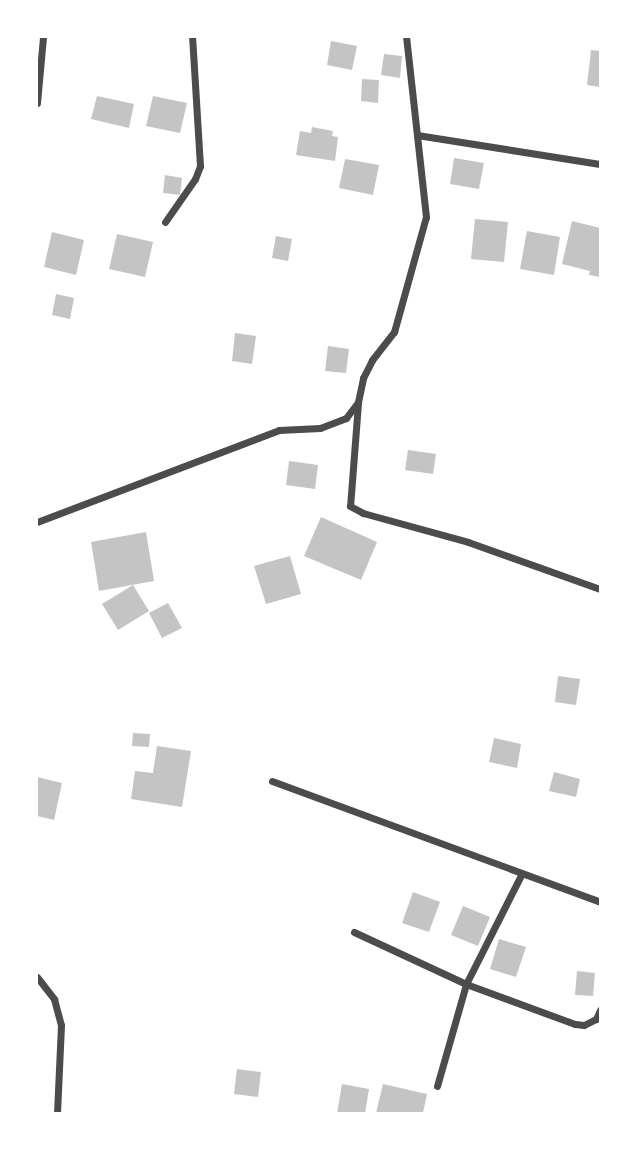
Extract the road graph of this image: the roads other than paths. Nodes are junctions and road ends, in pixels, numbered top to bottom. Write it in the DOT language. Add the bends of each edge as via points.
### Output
graph roads {
  1 [pos="43,37"];
  2 [pos="192,37"];
  3 [pos="406,37"];
  4 [pos="37,103"];
  5 [pos="417,135"];
  6 [pos="600,164"];
  7 [pos="165,222"];
  8 [pos="358,402"];
  9 [pos="37,522"];
  10 [pos="600,589"];
  11 [pos="272,781"];
  12 [pos="522,873"];
  13 [pos="600,902"];
  14 [pos="354,932"];
  15 [pos="37,977"];
  16 [pos="466,984"];
  17 [pos="600,1010"];
  18 [pos="437,1086"];
  19 [pos="57,1113"];
  1 -- 4 [label="street"];
  2 -- 7 [label="street" via="200,166"];
  3 -- 5 [label="street"];
  5 -- 6 [label="street"];
  5 -- 8 [label="street" via="426,217 394,332 372,360"];
  8 -- 9 [label="street" via="345,418 320,428 279,430"];
  8 -- 10 [label="street" via="350,506"];
  11 -- 12 [label="street"];
  12 -- 13 [label="street"];
  12 -- 16 [label="street"];
  14 -- 16 [label="street"];
  15 -- 19 [label="street" via="54,999 61,1025"];
  16 -- 17 [label="street" via="575,1024 596,1019"];
  16 -- 18 [label="street"];
}
